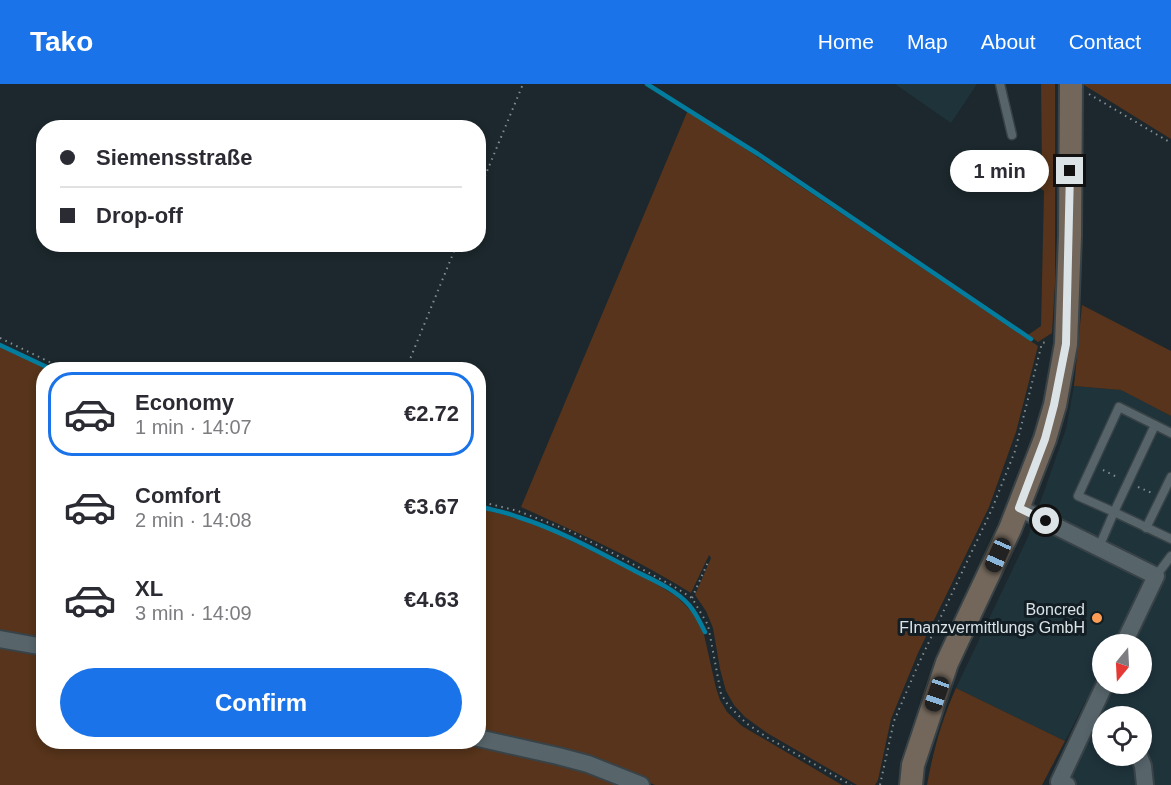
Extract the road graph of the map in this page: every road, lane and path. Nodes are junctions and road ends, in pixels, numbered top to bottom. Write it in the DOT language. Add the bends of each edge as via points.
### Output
graph roads {
  1 [pos="524,84"];
  2 [pos="1000,84"];
  3 [pos="1071,84"];
  4 [pos="1012,135"];
  5 [pos="1171,143"];
  6 [pos="486,174"];
  7 [pos="454,252"];
  8 [pos="0,338"];
  9 [pos="1066,344"];
  10 [pos="50,362"];
  11 [pos="409,362"];
  12 [pos="1155,425"];
  13 [pos="1171,433"];
  14 [pos="1171,477"];
  15 [pos="486,503"];
  16 [pos="1019,508"];
  17 [pos="1113,512"];
  18 [pos="1146,528"];
  19 [pos="1171,540"];
  20 [pos="1099,547"];
  21 [pos="1171,555"];
  22 [pos="708,560"];
  23 [pos="1156,576"];
  24 [pos="692,598"];
  25 [pos="1128,634"];
  26 [pos="0,639"];
  27 [pos="36,646"];
  28 [pos="1092,730"];
  29 [pos="486,740"];
  30 [pos="1143,766"];
  31 [pos="640,785"];
  32 [pos="851,785"];
  33 [pos="880,785"];
  34 [pos="911,785"];
  35 [pos="1067,785"];
  36 [pos="1145,785"];
  1 -- 6 [label="path"];
  2 -- 4 [label="lane"];
  3 -- 5 [label="path"];
  3 -- 9 [label="street"];
  7 -- 11 [label="path"];
  8 -- 10 [label="path"];
  9 -- 16 [label="street" via="1045,439"];
  9 -- 33 [label="path" via="1042,343 1015,451 894,721"];
  12 -- 13 [label="lane"];
  12 -- 17 [label="lane"];
  12 -- 17 [label="lane" via="1119,407 1078,496"];
  14 -- 18 [label="lane"];
  15 -- 24 [label="path" via="570,531"];
  16 -- 20 [label="street"];
  16 -- 34 [label="street" via="948,663 913,765"];
  17 -- 18 [label="lane"];
  17 -- 20 [label="lane"];
  18 -- 19 [label="lane"];
  20 -- 23 [label="street"];
  21 -- 23 [label="lane"];
  22 -- 24 [label="path"];
  23 -- 25 [label="street"];
  24 -- 32 [label="path" via="708,625 721,694 728,705 761,733"];
  26 -- 27 [label="street"];
  28 -- 35 [label="street" via="1059,782"];
  29 -- 31 [label="street" via="588,764"];
  30 -- 36 [label="street"];
}
